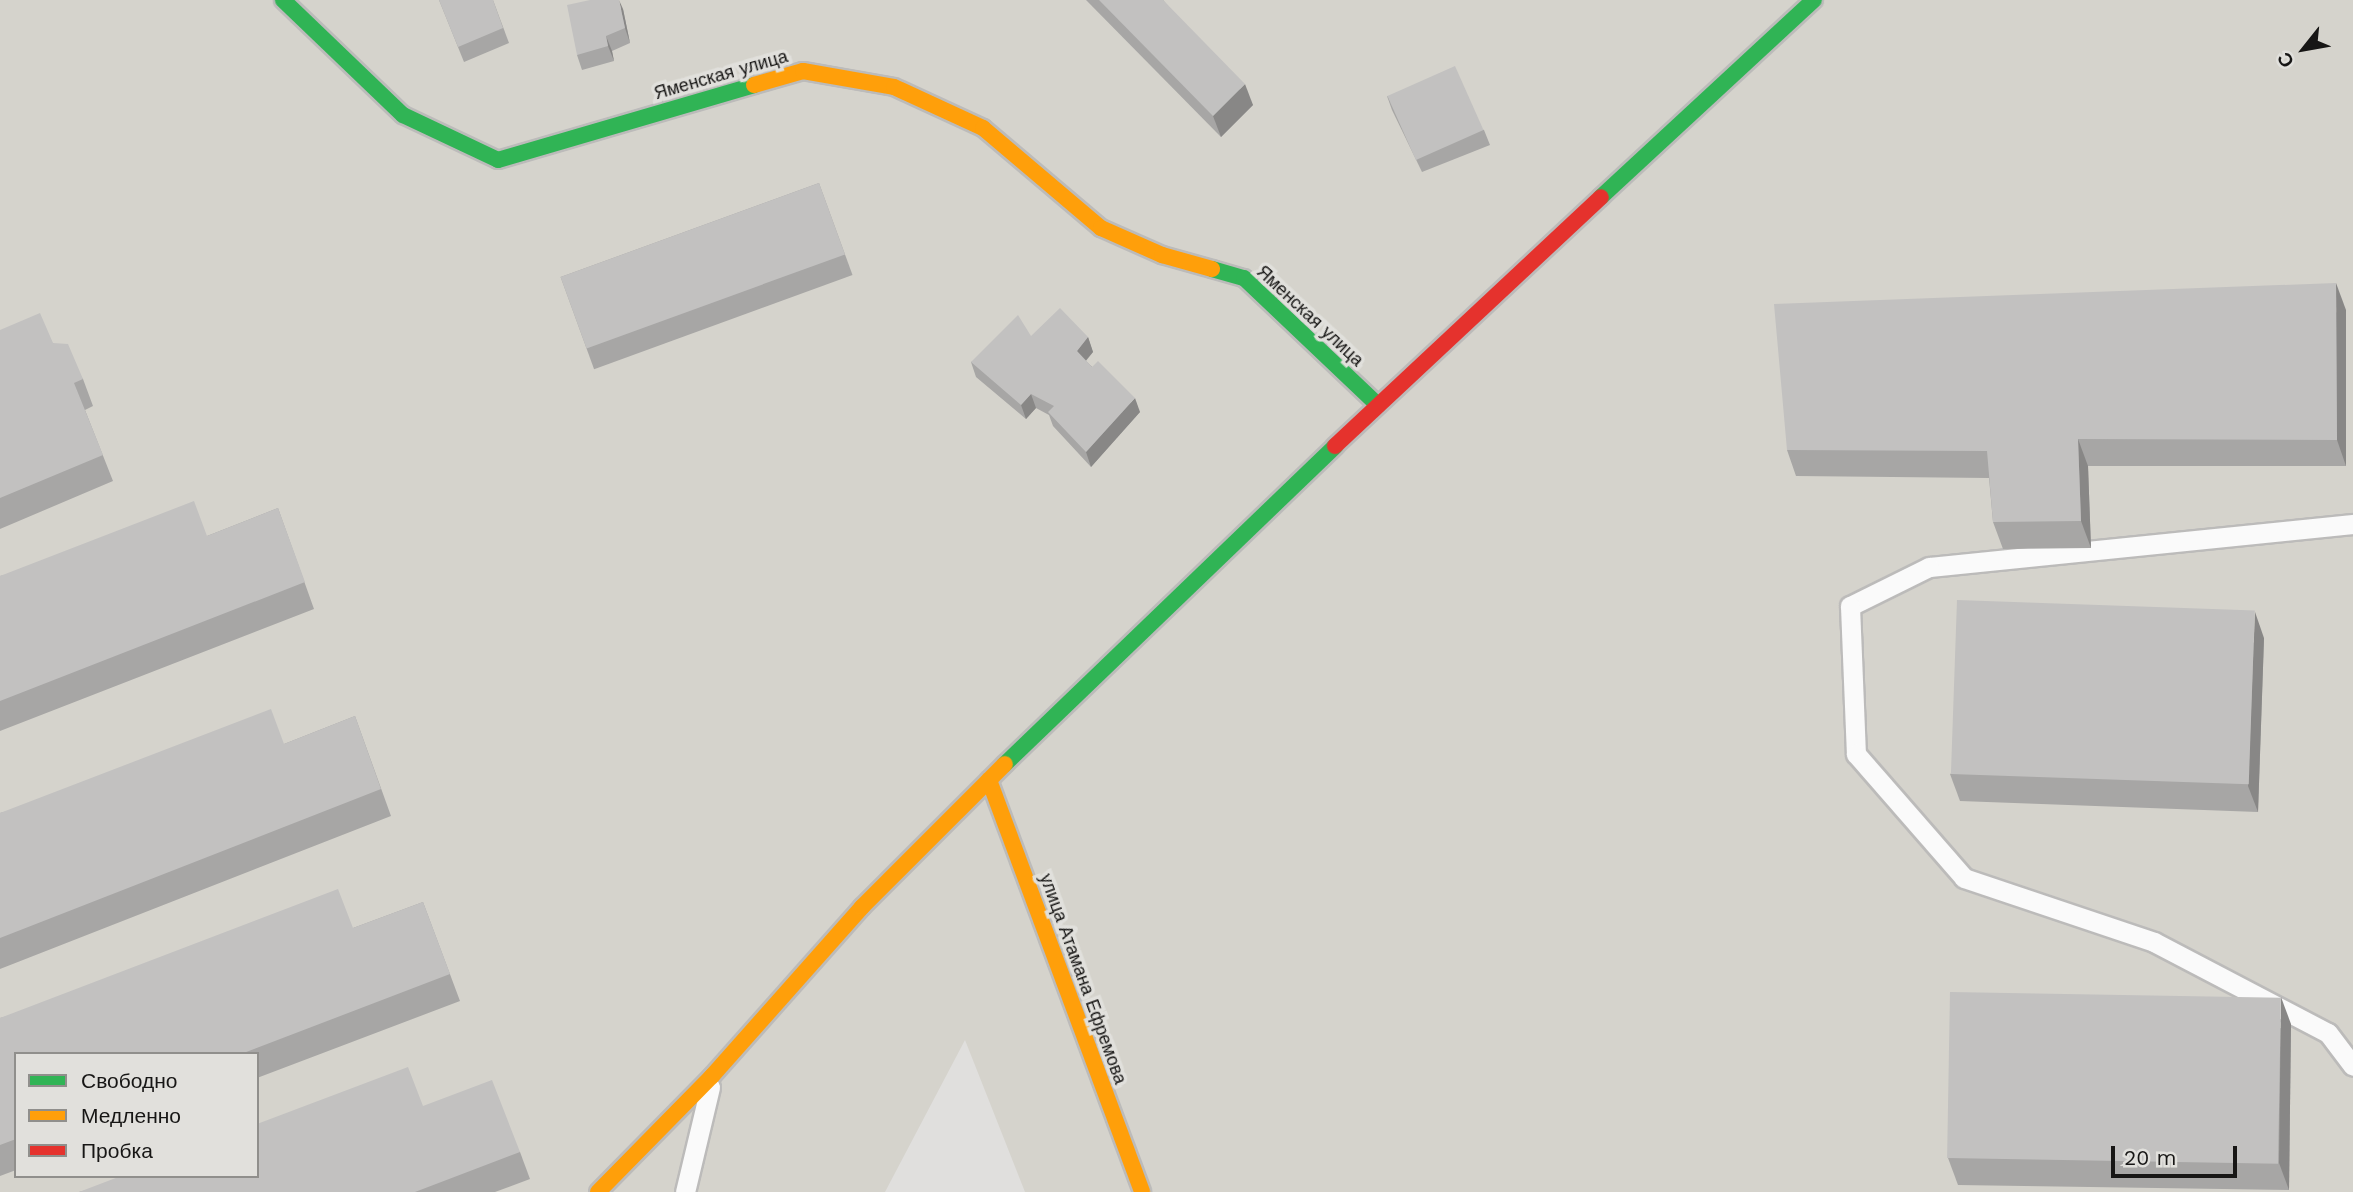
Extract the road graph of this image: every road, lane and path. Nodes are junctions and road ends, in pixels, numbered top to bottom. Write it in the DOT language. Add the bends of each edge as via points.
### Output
graph roads {
  1 [pos="283,0"];
  2 [pos="1814,0"];
  3 [pos="1378,405"];
  4 [pos="2353,524"];
  5 [pos="989,780"];
  6 [pos="2353,1066"];
  7 [pos="712,1076"];
  8 [pos="598,1192"];
  9 [pos="685,1192"];
  10 [pos="1142,1192"];
  1 -- 3 [label="street, Яменская улица" via="403,115 498,160 803,71 894,87 983,128 1101,228 1162,255 1244,278"];
  2 -- 3 [label="street"];
  3 -- 5 [label="street"];
  4 -- 6 [label="lane" via="1928,567 1850,606 1856,754 1964,878 2154,942 2328,1033"];
  5 -- 7 [label="street" via="862,907"];
  5 -- 10 [label="street, улица Атамана Ефремова"];
  7 -- 8 [label="street"];
  7 -- 9 [label="lane"];
}
